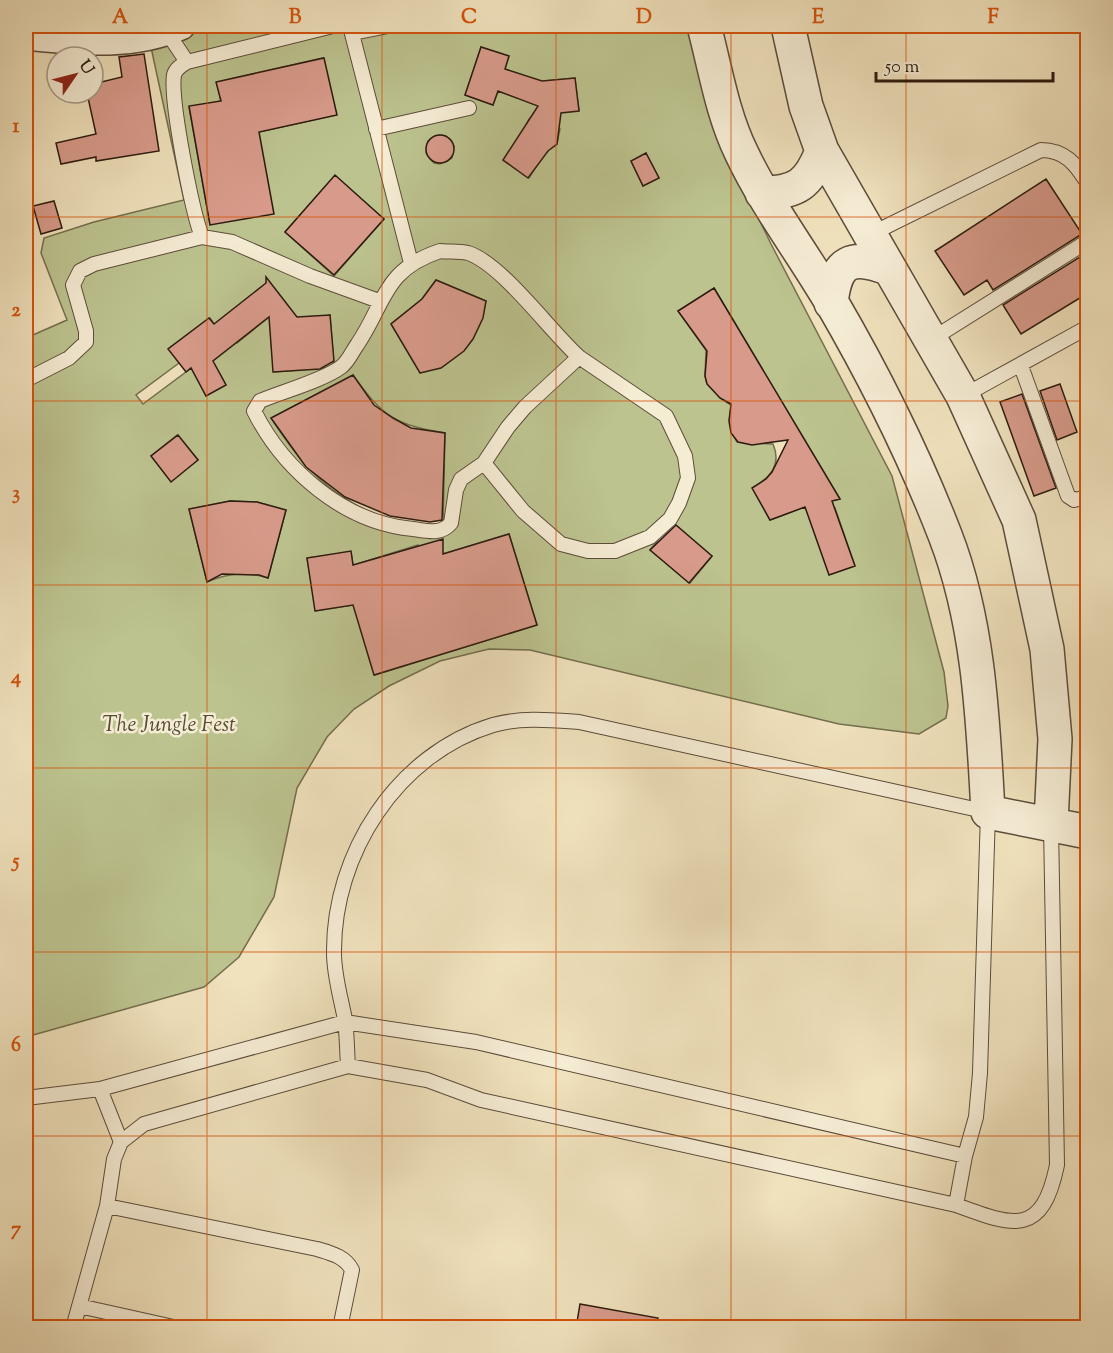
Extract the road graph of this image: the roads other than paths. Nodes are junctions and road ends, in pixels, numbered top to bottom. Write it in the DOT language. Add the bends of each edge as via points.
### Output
graph roads {
  1 [pos="333,26"];
  2 [pos="388,26"];
  3 [pos="704,26"];
  4 [pos="788,26"];
  5 [pos="174,29"];
  6 [pos="351,29"];
  7 [pos="91,34"];
  8 [pos="26,36"];
  9 [pos="187,62"];
  10 [pos="469,108"];
  11 [pos="376,129"];
  12 [pos="822,152"];
  13 [pos="1088,184"];
  14 [pos="762,194"];
  15 [pos="869,235"];
  16 [pos="202,237"];
  17 [pos="1088,241"];
  18 [pos="411,263"];
  19 [pos="890,269"];
  20 [pos="379,301"];
  21 [pos="831,303"];
  22 [pos="1088,327"];
  23 [pos="932,339"];
  24 [pos="579,357"];
  25 [pos="1020,366"];
  26 [pos="26,380"];
  27 [pos="963,396"];
  28 [pos="26,461"];
  29 [pos="484,463"];
  30 [pos="26,475"];
  31 [pos="1088,497"];
  32 [pos="988,812"];
  33 [pos="1051,823"];
  34 [pos="1088,832"];
  35 [pos="345,1022"];
  36 [pos="348,1066"];
  37 [pos="100,1089"];
  38 [pos="26,1098"];
  39 [pos="122,1142"];
  40 [pos="965,1156"];
  41 [pos="956,1205"];
  42 [pos="107,1206"];
  43 [pos="79,1306"];
  44 [pos="73,1328"];
  45 [pos="178,1328"];
  46 [pos="340,1328"];
  1 -- 9 [label="lane"];
  2 -- 6 [label="lane"];
  3 -- 14 [label="street" via="726,110"];
  4 -- 12 [label="street" via="806,106"];
  5 -- 7 [label="street" via="130,40"];
  5 -- 9 [label="lane"];
  6 -- 11 [label="lane"];
  7 -- 8 [label="street"];
  9 -- 16 [label="lane" via="174,72 176,98"];
  10 -- 11 [label="lane"];
  11 -- 18 [label="lane"];
  12 -- 14 [label="street" via="810,178 783,192"];
  12 -- 15 [label="street"];
  13 -- 15 [label="lane" via="1078,166 1062,153 1041,150"];
  14 -- 21 [label="street"];
  15 -- 19 [label="street"];
  16 -- 20 [label="lane" via="231,242"];
  16 -- 26 [label="lane" via="94,264 80,272 73,285 86,342 69,358"];
  17 -- 23 [label="lane"];
  18 -- 20 [label="lane"];
  18 -- 24 [label="lane" via="440,251 467,253 486,263"];
  19 -- 21 [label="street" via="868,260 846,266 834,281"];
  19 -- 23 [label="street"];
  20 -- 29 [label="lane" via="366,332 343,365 260,401 254,411 259,421 291,465 317,489 344,507 397,528 439,532 446,529 452,523 458,484"];
  21 -- 32 [label="street" via="888,406 946,538 974,650"];
  22 -- 25 [label="lane"];
  23 -- 27 [label="street"];
  24 -- 29 [label="lane" via="519,414"];
  24 -- 29 [label="lane" via="666,416 685,456 688,478 670,519 650,537 615,551 561,544 523,511"];
  25 -- 27 [label="lane"];
  25 -- 31 [label="lane" via="1068,496 1074,500"];
  27 -- 33 [label="street" via="1004,483 1029,557 1047,649 1055,739"];
  28 -- 30 [label="lane"];
  32 -- 33 [label="street"];
  32 -- 35 [label="lane" via="579,722 522,720 495,725 446,744 379,808 352,862 337,919 334,952"];
  32 -- 40 [label="lane" via="981,1073 976,1116"];
  33 -- 34 [label="street"];
  33 -- 41 [label="lane" via="1057,1165 1053,1183 1038,1212 1024,1221 1014,1223"];
  35 -- 36 [label="lane"];
  35 -- 37 [label="lane"];
  35 -- 40 [label="lane" via="476,1042"];
  36 -- 39 [label="lane" via="144,1124"];
  36 -- 41 [label="lane" via="428,1080 481,1100"];
  37 -- 38 [label="lane"];
  37 -- 39 [label="lane"];
  39 -- 42 [label="lane" via="114,1159"];
  40 -- 41 [label="lane"];
  42 -- 43 [label="lane"];
  42 -- 46 [label="lane" via="336,1255 347,1261 352,1270"];
  43 -- 44 [label="lane"];
  43 -- 45 [label="lane"];
}
